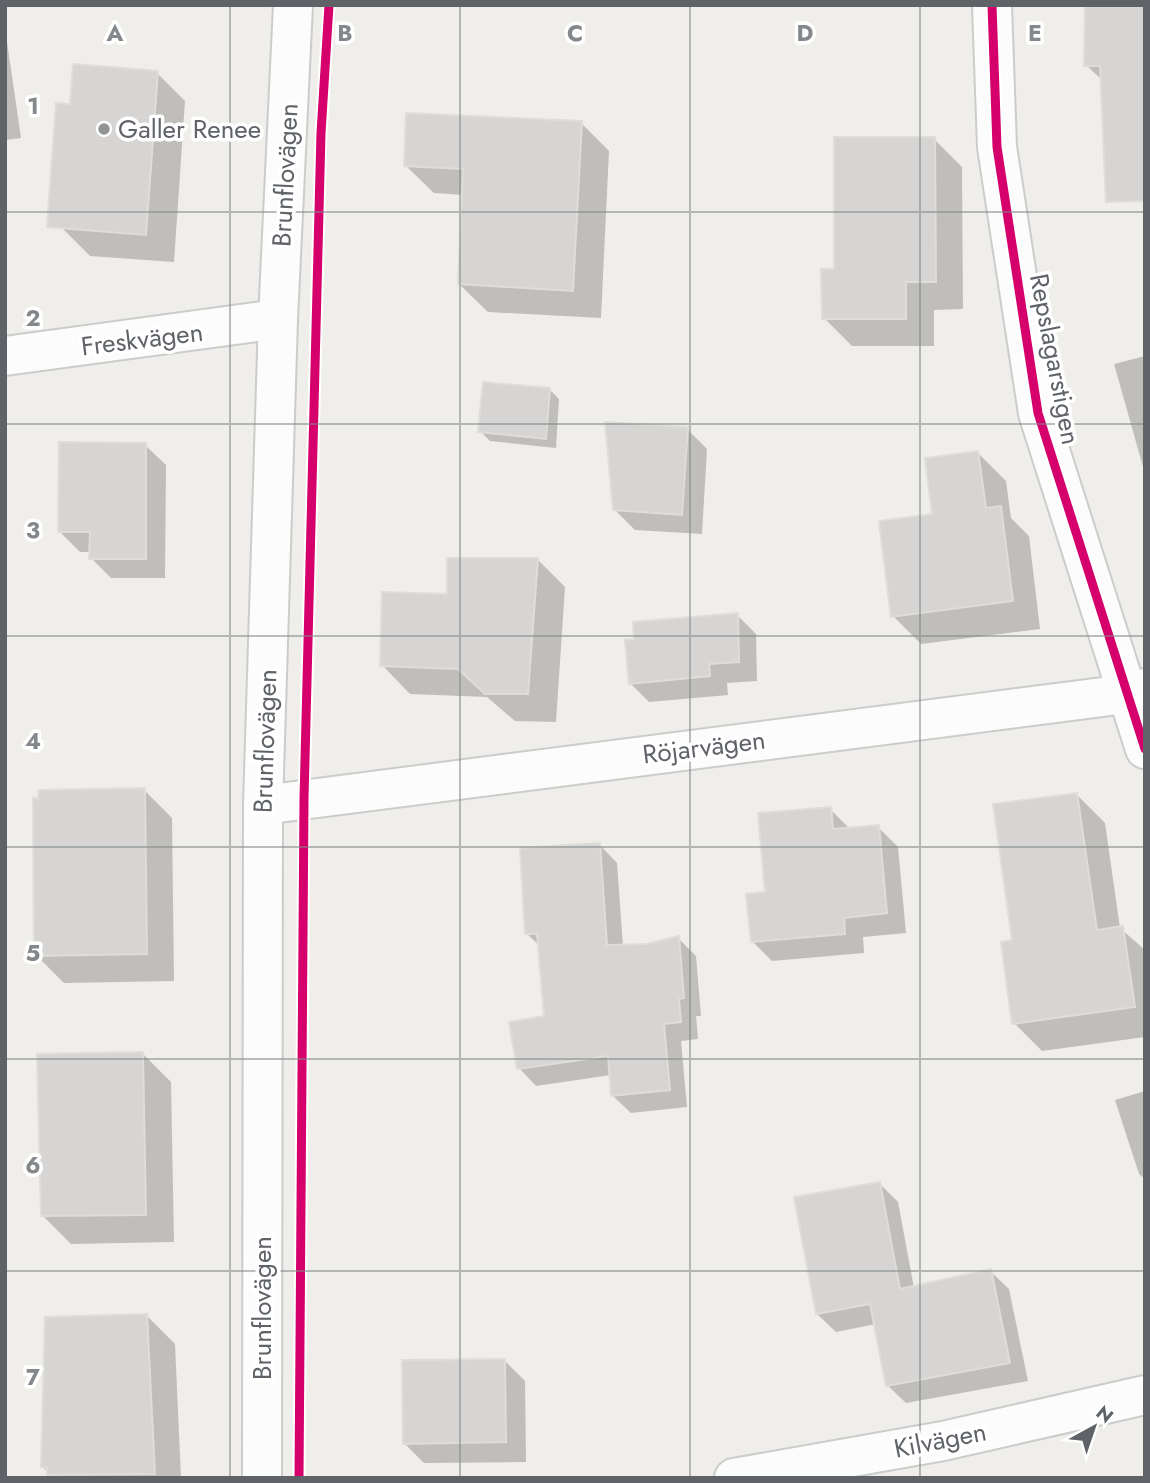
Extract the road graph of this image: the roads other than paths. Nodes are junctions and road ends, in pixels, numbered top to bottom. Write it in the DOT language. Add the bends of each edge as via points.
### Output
graph roads {
  1 [pos="293,5"];
  2 [pos="992,5"];
  3 [pos="278,319"];
  4 [pos="5,356"];
  5 [pos="1135,691"];
  6 [pos="1145,749"];
  7 [pos="263,805"];
  8 [pos="1145,1395"];
  9 [pos="262,1478"];
  10 [pos="734,1478"];
  1 -- 3 [label="street, Brunflovägen"];
  2 -- 5 [label="street, Repslagarstigen" via="997,147 1038,413"];
  3 -- 4 [label="street, Freskvägen"];
  3 -- 7 [label="street, Brunflovägen"];
  5 -- 6 [label="street, Repslagarstigen"];
  5 -- 7 [label="street, Röjarvägen"];
  7 -- 9 [label="street, Brunflovägen"];
  8 -- 10 [label="street, Kilvägen" via="943,1441"];
}
